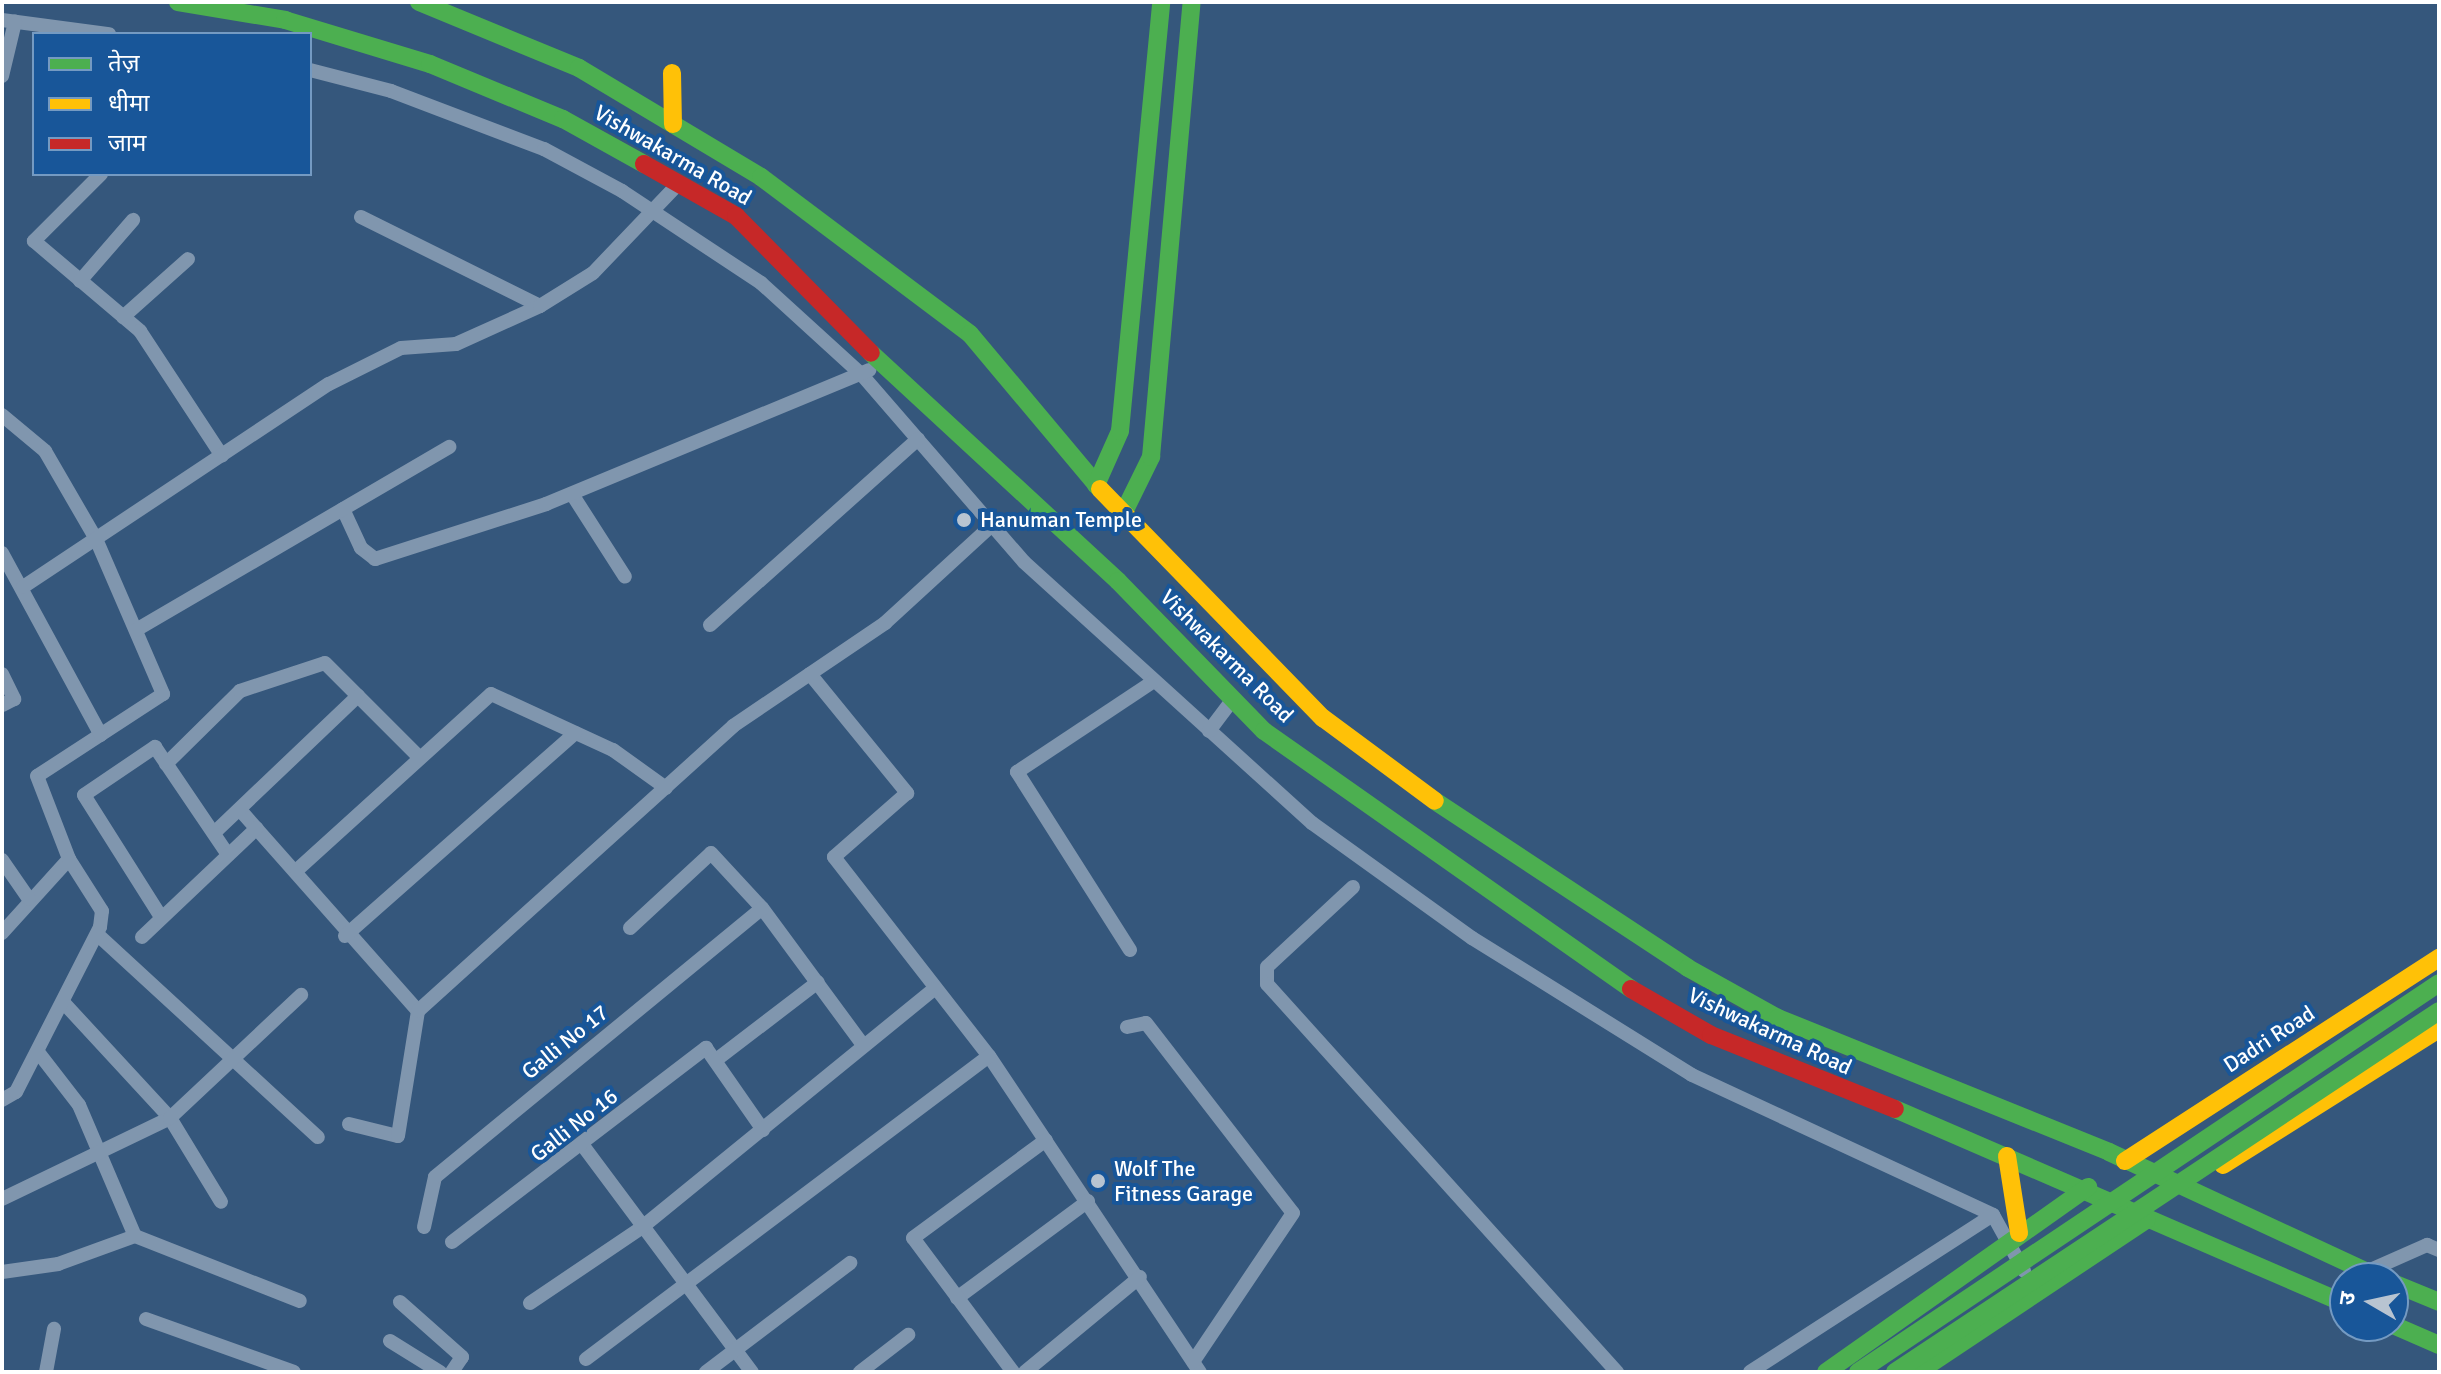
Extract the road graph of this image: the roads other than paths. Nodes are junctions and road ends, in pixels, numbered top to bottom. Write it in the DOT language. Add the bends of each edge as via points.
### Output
graph roads {
  1 [pos="178,2"];
  2 [pos="419,2"];
  3 [pos="1161,2"];
  4 [pos="1192,2"];
  5 [pos="8,21"];
  6 [pos="93,32"];
  7 [pos="312,71"];
  8 [pos="672,73"];
  9 [pos="2,76"];
  10 [pos="673,124"];
  11 [pos="99,176"];
  12 [pos="678,184"];
  13 [pos="656,213"];
  14 [pos="361,217"];
  15 [pos="133,220"];
  16 [pos="188,259"];
  17 [pos="80,281"];
  18 [pos="540,306"];
  19 [pos="123,317"];
  20 [pos="881,360"];
  21 [pos="862,375"];
  22 [pos="2,415"];
  23 [pos="918,439"];
  24 [pos="449,447"];
  25 [pos="222,456"];
  26 [pos="1096,485"];
  27 [pos="572,494"];
  28 [pos="343,509"];
  29 [pos="1123,514"];
  30 [pos="992,525"];
  31 [pos="96,539"];
  32 [pos="2,553"];
  33 [pos="625,577"];
  34 [pos="23,587"];
  35 [pos="710,625"];
  36 [pos="136,630"];
  37 [pos="2,674"];
  38 [pos="810,674"];
  39 [pos="1154,681"];
  40 [pos="358,696"];
  41 [pos="1233,699"];
  42 [pos="2,705"];
  43 [pos="1209,731"];
  44 [pos="575,733"];
  45 [pos="101,735"];
  46 [pos="420,758"];
  47 [pos="166,764"];
  48 [pos="666,788"];
  49 [pos="241,811"];
  50 [pos="257,828"];
  51 [pos="214,833"];
  52 [pos="228,855"];
  53 [pos="69,859"];
  54 [pos="2,860"];
  55 [pos="297,870"];
  56 [pos="1353,887"];
  57 [pos="29,899"];
  58 [pos="762,908"];
  59 [pos="161,917"];
  60 [pos="630,928"];
  61 [pos="2,933"];
  62 [pos="97,934"];
  63 [pos="345,936"];
  64 [pos="142,937"];
  65 [pos="1130,950"];
  66 [pos="2439,958"];
  67 [pos="818,982"];
  68 [pos="2439,983"];
  69 [pos="934,989"];
  70 [pos="301,995"];
  71 [pos="63,1002"];
  72 [pos="418,1011"];
  73 [pos="2439,1011"];
  74 [pos="1127,1027"];
  75 [pos="2439,1029"];
  76 [pos="863,1045"];
  77 [pos="38,1052"];
  78 [pos="989,1056"];
  79 [pos="716,1060"];
  80 [pos="236,1063"];
  81 [pos="2,1100"];
  82 [pos="170,1118"];
  83 [pos="349,1124"];
  84 [pos="763,1130"];
  85 [pos="318,1137"];
  86 [pos="1046,1140"];
  87 [pos="584,1147"];
  88 [pos="100,1155"];
  89 [pos="2007,1156"];
  90 [pos="2125,1161"];
  91 [pos="2088,1187"];
  92 [pos="2186,1189"];
  93 [pos="2,1199"];
  94 [pos="1088,1201"];
  95 [pos="221,1202"];
  96 [pos="1993,1215"];
  97 [pos="2147,1219"];
  98 [pos="424,1227"];
  99 [pos="641,1228"];
  100 [pos="135,1236"];
  101 [pos="2013,1237"];
  102 [pos="452,1242"];
  103 [pos="2435,1243"];
  104 [pos="2345,1262"];
  105 [pos="2398,1262"];
  106 [pos="850,1263"];
  107 [pos="2,1272"];
  108 [pos="1140,1277"];
  109 [pos="682,1287"];
  110 [pos="2409,1290"];
  111 [pos="2037,1293"];
  112 [pos="2329,1297"];
  113 [pos="957,1298"];
  114 [pos="300,1301"];
  115 [pos="400,1302"];
  116 [pos="2439,1302"];
  117 [pos="530,1303"];
  118 [pos="1917,1306"];
  119 [pos="146,1319"];
  120 [pos="54,1329"];
  121 [pos="2409,1332"];
  122 [pos="908,1335"];
  123 [pos="390,1341"];
  124 [pos="2439,1345"];
  125 [pos="734,1350"];
  126 [pos="1948,1352"];
  127 [pos="586,1359"];
  128 [pos="1197,1367"];
  129 [pos="46,1372"];
  130 [pos="294,1372"];
  131 [pos="440,1372"];
  132 [pos="452,1372"];
  133 [pos="706,1372"];
  134 [pos="752,1372"];
  135 [pos="860,1372"];
  136 [pos="1013,1372"];
  137 [pos="1025,1372"];
  138 [pos="1617,1372"];
  139 [pos="1750,1372"];
  140 [pos="1826,1372"];
  141 [pos="1858,1372"];
  142 [pos="1895,1372"];
  143 [pos="1918,1372"];
  1 -- 12 [label="main road, Vishwakarma Road" via="285,20 430,64 563,119"];
  2 -- 10 [label="main road, Vishwakarma Road" via="579,68"];
  3 -- 26 [label="main road" via="1120,431"];
  4 -- 29 [label="main road" via="1151,457"];
  5 -- 6 [label="street"];
  5 -- 9 [label="street"];
  7 -- 13 [label="street" via="391,91 544,149"];
  8 -- 10 [label="main road"];
  10 -- 26 [label="main road, Vishwakarma Road" via="761,177 970,334"];
  11 -- 17 [label="street" via="34,241"];
  12 -- 13 [label="street"];
  12 -- 20 [label="main road, Vishwakarma Road" via="736,216"];
  13 -- 18 [label="street" via="593,273"];
  13 -- 21 [label="street" via="761,283"];
  14 -- 18 [label="street"];
  15 -- 17 [label="street"];
  16 -- 19 [label="street"];
  17 -- 19 [label="street"];
  18 -- 25 [label="street" via="456,344 401,348"];
  19 -- 25 [label="street"];
  20 -- 21 [label="street"];
  20 -- 41 [label="main road, Vishwakarma Road"];
  21 -- 23 [label="street"];
  21 -- 27 [label="street"];
  22 -- 31 [label="street" via="45,451"];
  23 -- 30 [label="street"];
  23 -- 35 [label="street"];
  24 -- 28 [label="street"];
  25 -- 31 [label="street"];
  26 -- 29 [label="main road, Vishwakarma Road"];
  27 -- 28 [label="street" via="375,559 361,548"];
  27 -- 33 [label="street"];
  28 -- 36 [label="street"];
  29 -- 90 [label="main road, Vishwakarma Road" via="1323,718 1464,822 1688,968 1778,1018"];
  30 -- 38 [label="street" via="885,623"];
  30 -- 39 [label="street"];
  31 -- 34 [label="street"];
  31 -- 36 [label="street"];
  32 -- 34 [label="street"];
  34 -- 45 [label="street"];
  36 -- 45 [label="street" via="163,694"];
  37 -- 42 [label="street" via="14,699"];
  38 -- 48 [label="street" via="733,726"];
  38 -- 69 [label="street" via="907,793 834,857"];
  39 -- 43 [label="street"];
  39 -- 65 [label="street" via="1017,772"];
  40 -- 46 [label="street"];
  40 -- 47 [label="street" via="325,663 240,691"];
  40 -- 49 [label="street"];
  41 -- 43 [label="street"];
  41 -- 89 [label="main road, Vishwakarma Road" via="1367,811 1599,970 1711,1035"];
  43 -- 96 [label="street" via="1312,823 1571,1002 1692,1075"];
  44 -- 46 [label="street" via="491,694"];
  44 -- 48 [label="street"];
  44 -- 63 [label="street"];
  45 -- 53 [label="street" via="37,776"];
  46 -- 55 [label="street"];
  47 -- 51 [label="street"];
  47 -- 59 [label="street" via="155,747 84,795"];
  48 -- 72 [label="street"];
  49 -- 50 [label="street"];
  49 -- 51 [label="street"];
  50 -- 52 [label="street"];
  50 -- 55 [label="street"];
  51 -- 52 [label="street"];
  52 -- 59 [label="street"];
  53 -- 57 [label="street"];
  53 -- 62 [label="street" via="102,911"];
  54 -- 57 [label="street"];
  55 -- 63 [label="street"];
  56 -- 138 [label="street" via="1267,967 1267,984"];
  57 -- 61 [label="street"];
  58 -- 60 [label="street" via="711,853"];
  58 -- 67 [label="street"];
  58 -- 98 [label="street, Galli No 17" via="435,1177"];
  59 -- 64 [label="street"];
  62 -- 71 [label="street"];
  62 -- 80 [label="street"];
  63 -- 72 [label="street"];
  66 -- 90 [label="main road, Dadri Road"];
  67 -- 76 [label="street"];
  67 -- 79 [label="street"];
  68 -- 141 [label="main road, bridge"];
  69 -- 76 [label="street"];
  69 -- 78 [label="street"];
  70 -- 80 [label="street"];
  71 -- 77 [label="street"];
  71 -- 82 [label="street"];
  72 -- 83 [label="street" via="398,1136"];
  73 -- 142 [label="main road, bridge"];
  74 -- 128 [label="street" via="1146,1023 1293,1213"];
  75 -- 92 [label="main road"];
  76 -- 84 [label="street"];
  77 -- 81 [label="street" via="16,1092"];
  77 -- 88 [label="street" via="79,1105"];
  78 -- 86 [label="street"];
  78 -- 109 [label="street"];
  79 -- 84 [label="street"];
  79 -- 87 [label="street, Galli No 16" via="706,1048"];
  80 -- 82 [label="street"];
  80 -- 85 [label="street"];
  82 -- 88 [label="street"];
  82 -- 95 [label="street"];
  84 -- 99 [label="street"];
  86 -- 94 [label="street"];
  86 -- 113 [label="street" via="913,1238"];
  87 -- 99 [label="street"];
  87 -- 102 [label="street, Galli No 16"];
  88 -- 93 [label="street"];
  88 -- 100 [label="street"];
  89 -- 91 [label="main road, Vishwakarma Road"];
  89 -- 101 [label="main road"];
  90 -- 92 [label="main road, Vishwakarma Road"];
  91 -- 97 [label="main road, Vishwakarma Road"];
  91 -- 101 [label="main road"];
  92 -- 104 [label="main road, Vishwakarma Road"];
  94 -- 108 [label="street"];
  94 -- 113 [label="street"];
  96 -- 101 [label="street"];
  96 -- 139 [label="street"];
  97 -- 111 [label="main road"];
  97 -- 112 [label="main road, Vishwakarma Road"];
  99 -- 109 [label="street"];
  99 -- 117 [label="street"];
  100 -- 107 [label="street" via="58,1264"];
  100 -- 114 [label="street"];
  101 -- 111 [label="street"];
  101 -- 118 [label="main road"];
  103 -- 105 [label="street"];
  106 -- 125 [label="street"];
  108 -- 128 [label="street"];
  108 -- 137 [label="street"];
  109 -- 125 [label="street"];
  109 -- 127 [label="street"];
  110 -- 116 [label="main road"];
  111 -- 126 [label="main road"];
  113 -- 136 [label="street"];
  115 -- 132 [label="street" via="462,1357"];
  118 -- 126 [label="main road"];
  118 -- 140 [label="main road"];
  119 -- 130 [label="street"];
  120 -- 129 [label="street"];
  121 -- 124 [label="main road"];
  122 -- 135 [label="street"];
  123 -- 131 [label="street"];
  125 -- 133 [label="street"];
  125 -- 134 [label="street"];
  126 -- 143 [label="main road"];
}
